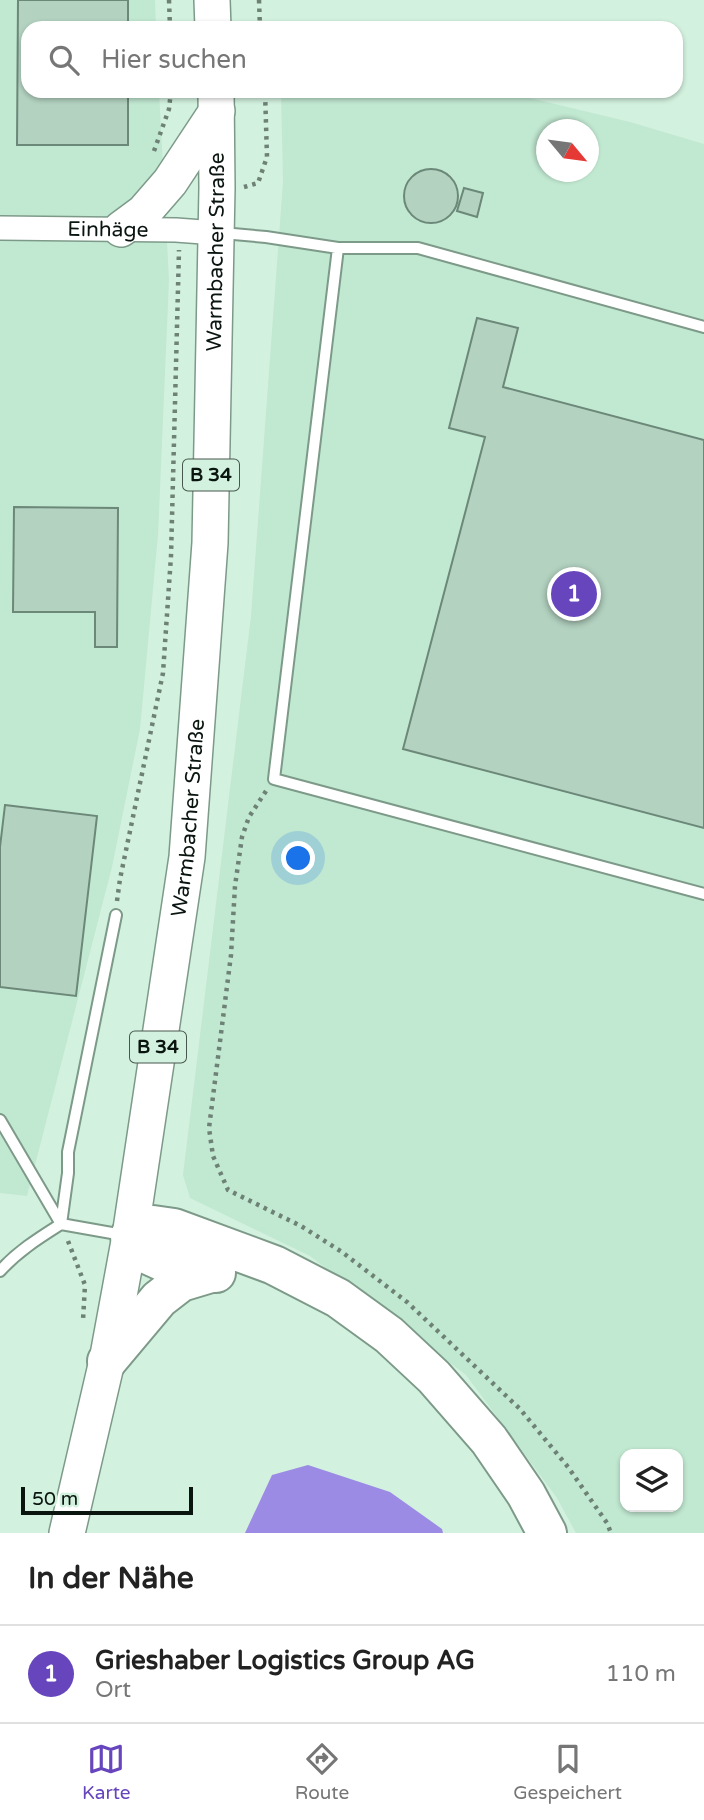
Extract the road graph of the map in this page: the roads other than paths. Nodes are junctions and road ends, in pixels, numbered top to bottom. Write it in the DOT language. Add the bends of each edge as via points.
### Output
graph roads {
  1 [pos="212,0"];
  2 [pos="213,21"];
  3 [pos="217,101"];
  4 [pos="0,228"];
  5 [pos="121,229"];
  6 [pos="216,233"];
  7 [pos="338,248"];
  8 [pos="704,327"];
  9 [pos="704,894"];
  10 [pos="116,915"];
  11 [pos="0,1120"];
  12 [pos="61,1224"];
  13 [pos="130,1236"];
  14 [pos="0,1271"];
  15 [pos="211,1273"];
  16 [pos="107,1361"];
  17 [pos="68,1527"];
  18 [pos="519,1533"];
  19 [pos="547,1533"];
  1 -- 2 [label="main road"];
  3 -- 5 [label="main road" via="170,182 144,212"];
  3 -- 6 [label="main road, Warmbacher Straße / B 34"];
  4 -- 5 [label="street, Einhäge"];
  5 -- 6 [label="street, Einhäge"];
  6 -- 7 [label="lane"];
  6 -- 13 [label="main road, Warmbacher Straße / B 34" via="210,543 187,857"];
  7 -- 8 [label="lane" via="418,248"];
  7 -- 9 [label="lane" via="274,779"];
  10 -- 12 [label="lane" via="68,1152"];
  11 -- 12 [label="lane"];
  12 -- 13 [label="lane"];
  12 -- 14 [label="lane" via="14,1255"];
  13 -- 15 [label="highway" via="146,1254"];
  13 -- 16 [label="main road, Warmbacher Straße / B 34"];
  13 -- 19 [label="highway" via="153,1225 174,1228 274,1265 338,1298 389,1335 434,1377 489,1440"];
  15 -- 16 [label="highway" via="181,1282 159,1299"];
  15 -- 18 [label="highway" via="259,1278 288,1287 332,1308 400,1361 489,1459 515,1501"];
  16 -- 17 [label="main road, Warmbacher Straße / B 34"];
}
